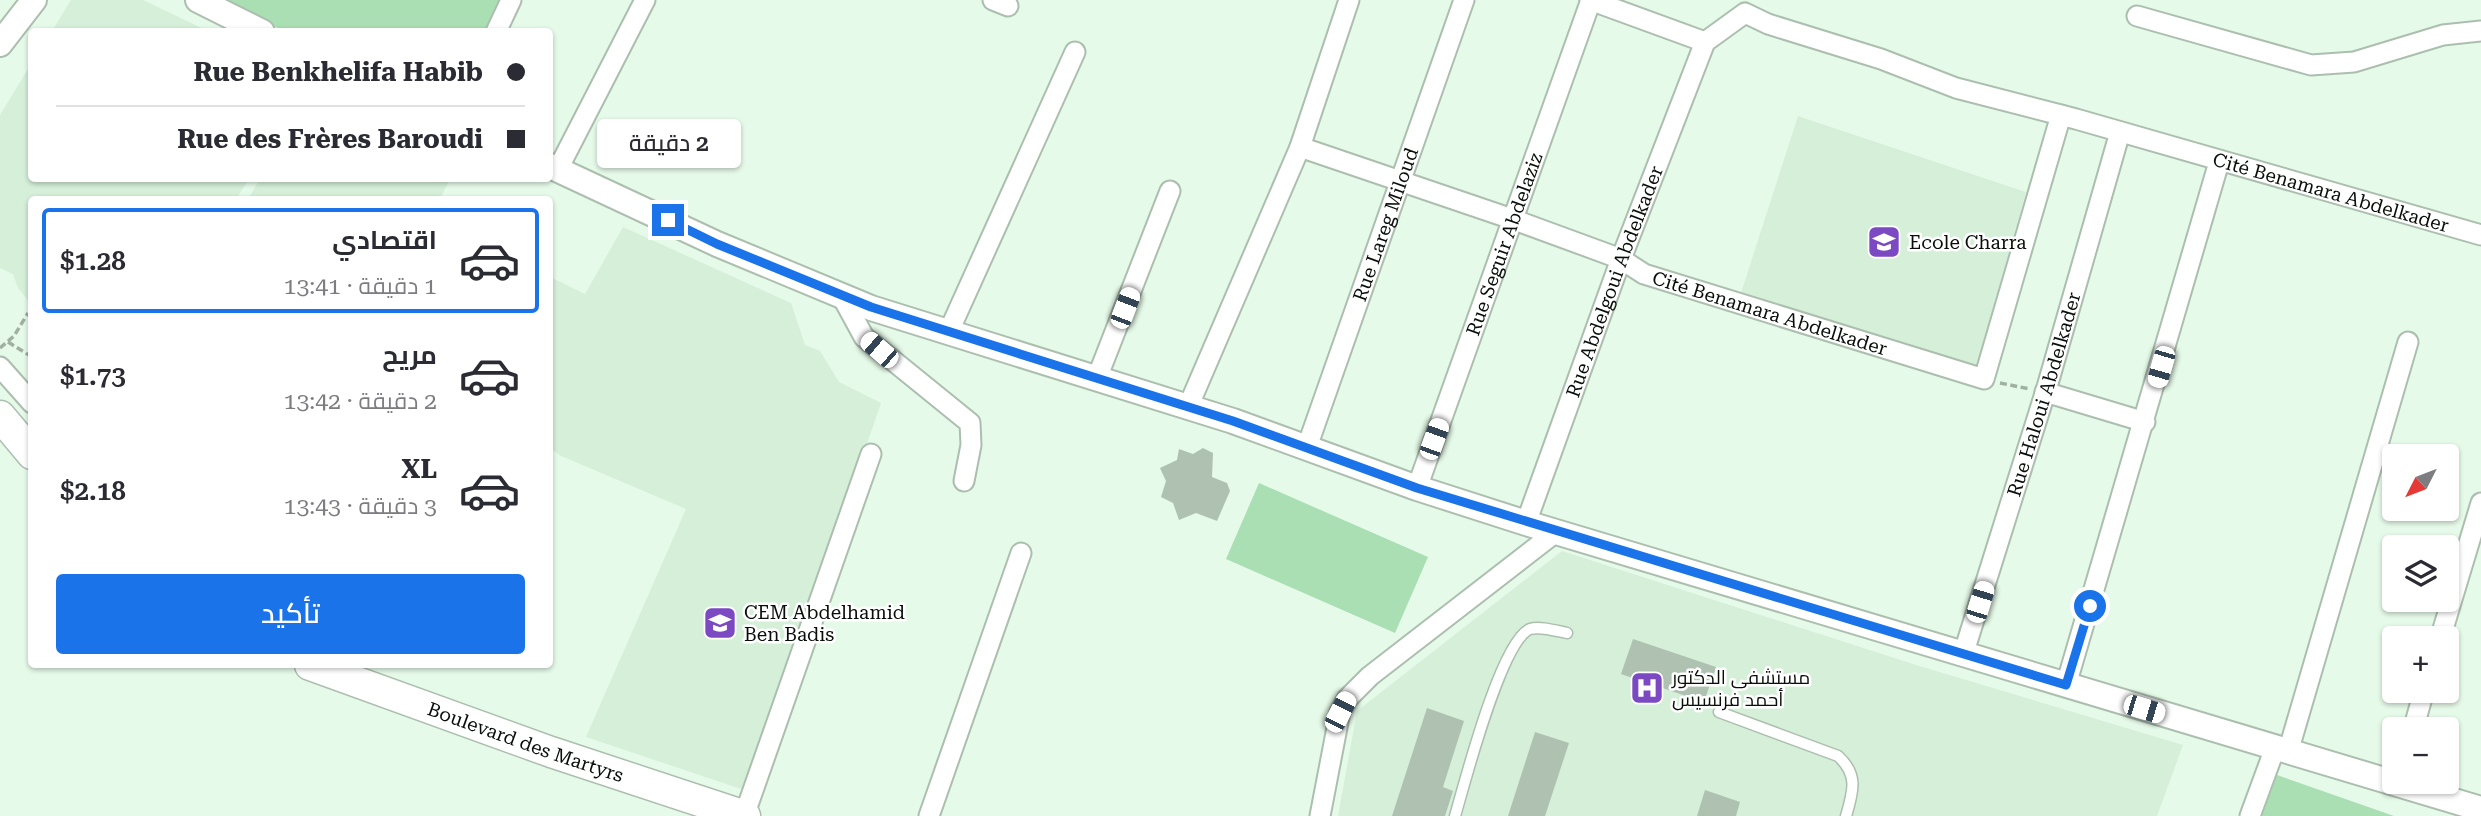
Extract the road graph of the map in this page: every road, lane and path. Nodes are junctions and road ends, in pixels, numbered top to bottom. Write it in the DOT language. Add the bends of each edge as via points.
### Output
graph roads {
  1 [pos="34,0"];
  2 [pos="198,0"];
  3 [pos="511,0"];
  4 [pos="645,0"];
  5 [pos="1349,0"];
  6 [pos="1464,0"];
  7 [pos="1591,0"];
  8 [pos="1762,0"];
  9 [pos="1744,6"];
  10 [pos="2137,16"];
  11 [pos="254,28"];
  12 [pos="498,28"];
  13 [pos="2481,32"];
  14 [pos="1705,42"];
  15 [pos="0,44"];
  16 [pos="1075,52"];
  17 [pos="2061,116"];
  18 [pos="2120,132"];
  19 [pos="1300,146"];
  20 [pos="2219,162"];
  21 [pos="554,167"];
  22 [pos="1401,181"];
  23 [pos="1170,191"];
  24 [pos="1512,219"];
  25 [pos="2481,236"];
  26 [pos="1621,259"];
  27 [pos="840,293"];
  28 [pos="28,313"];
  29 [pos="949,331"];
  30 [pos="8,342"];
  31 [pos="2408,342"];
  32 [pos="0,348"];
  33 [pos="28,354"];
  34 [pos="0,367"];
  35 [pos="1097,378"];
  36 [pos="1984,379"];
  37 [pos="2045,392"];
  38 [pos="28,398"];
  39 [pos="1188,407"];
  40 [pos="0,416"];
  41 [pos="2146,422"];
  42 [pos="1307,447"];
  43 [pos="28,449"];
  44 [pos="871,454"];
  45 [pos="964,481"];
  46 [pos="1417,488"];
  47 [pos="2481,503"];
  48 [pos="1526,523"];
  49 [pos="1556,532"];
  50 [pos="1021,554"];
  51 [pos="2444,626"];
  52 [pos="1567,633"];
  53 [pos="1964,655"];
  54 [pos="318,668"];
  55 [pos="2066,685"];
  56 [pos="1720,712"];
  57 [pos="2282,750"];
  58 [pos="2382,779"];
  59 [pos="2432,794"];
  60 [pos="2481,809"];
  61 [pos="744,816"];
  62 [pos="929,816"];
  63 [pos="1320,816"];
  64 [pos="1455,816"];
  65 [pos="1846,816"];
  66 [pos="2250,816"];
  1 -- 15 [label="street"];
  2 -- 11 [label="street"];
  3 -- 12 [label="street"];
  4 -- 21 [label="street"];
  5 -- 19 [label="street"];
  6 -- 22 [label="street, Rue Lareg Miloud"];
  7 -- 14 [label="street"];
  7 -- 24 [label="street, Rue Seguir Abdelaziz"];
  8 -- 9 [label="street"];
  9 -- 14 [label="street"];
  9 -- 17 [label="street, Cité Benamara Abdelkader" via="1768,24 1956,88"];
  10 -- 13 [label="street" via="2311,65 2354,62 2443,35"];
  14 -- 26 [label="street, Rue Abdelgoui Abdelkader"];
  16 -- 29 [label="street"];
  17 -- 18 [label="street, Cité Benamara Abdelkader"];
  17 -- 36 [label="street"];
  18 -- 20 [label="street, Cité Benamara Abdelkader"];
  18 -- 37 [label="street, Rue Haloui Abdelkader"];
  19 -- 22 [label="street, Cité Benamara Abdelkader"];
  19 -- 39 [label="street"];
  20 -- 25 [label="street, Cité Benamara Abdelkader"];
  20 -- 41 [label="street"];
  21 -- 27 [label="street" via="717,244"];
  22 -- 24 [label="street, Cité Benamara Abdelkader"];
  22 -- 42 [label="street, Rue Lareg Miloud"];
  23 -- 35 [label="street"];
  24 -- 26 [label="street, Cité Benamara Abdelkader"];
  24 -- 46 [label="street, Rue Seguir Abdelaziz"];
  26 -- 36 [label="street, Cité Benamara Abdelkader" via="1644,275"];
  26 -- 48 [label="street, Rue Abdelgoui Abdelkader"];
  27 -- 29 [label="street"];
  27 -- 45 [label="street" via="864,337 970,423"];
  28 -- 30 [label="path"];
  29 -- 35 [label="street"];
  30 -- 32 [label="path"];
  30 -- 33 [label="path"];
  31 -- 57 [label="street"];
  34 -- 38 [label="street"];
  35 -- 39 [label="street"];
  36 -- 37 [label="path"];
  37 -- 41 [label="street"];
  37 -- 53 [label="street, Rue Haloui Abdelkader"];
  39 -- 42 [label="street"];
  40 -- 43 [label="main road"];
  41 -- 55 [label="street"];
  42 -- 46 [label="street"];
  44 -- 61 [label="street"];
  46 -- 48 [label="street"];
  47 -- 51 [label="street"];
  48 -- 49 [label="street"];
  49 -- 53 [label="street"];
  49 -- 63 [label="street" via="1347,698 1340,712"];
  50 -- 62 [label="street"];
  52 -- 64 [label="lane" via="1533,628 1521,635 1511,651"];
  53 -- 55 [label="street"];
  54 -- 61 [label="main road, Boulevard des Martyrs"];
  55 -- 57 [label="street"];
  56 -- 65 [label="lane" via="1838,756 1856,784"];
  57 -- 58 [label="street"];
  57 -- 66 [label="street"];
  59 -- 60 [label="street"];
}
